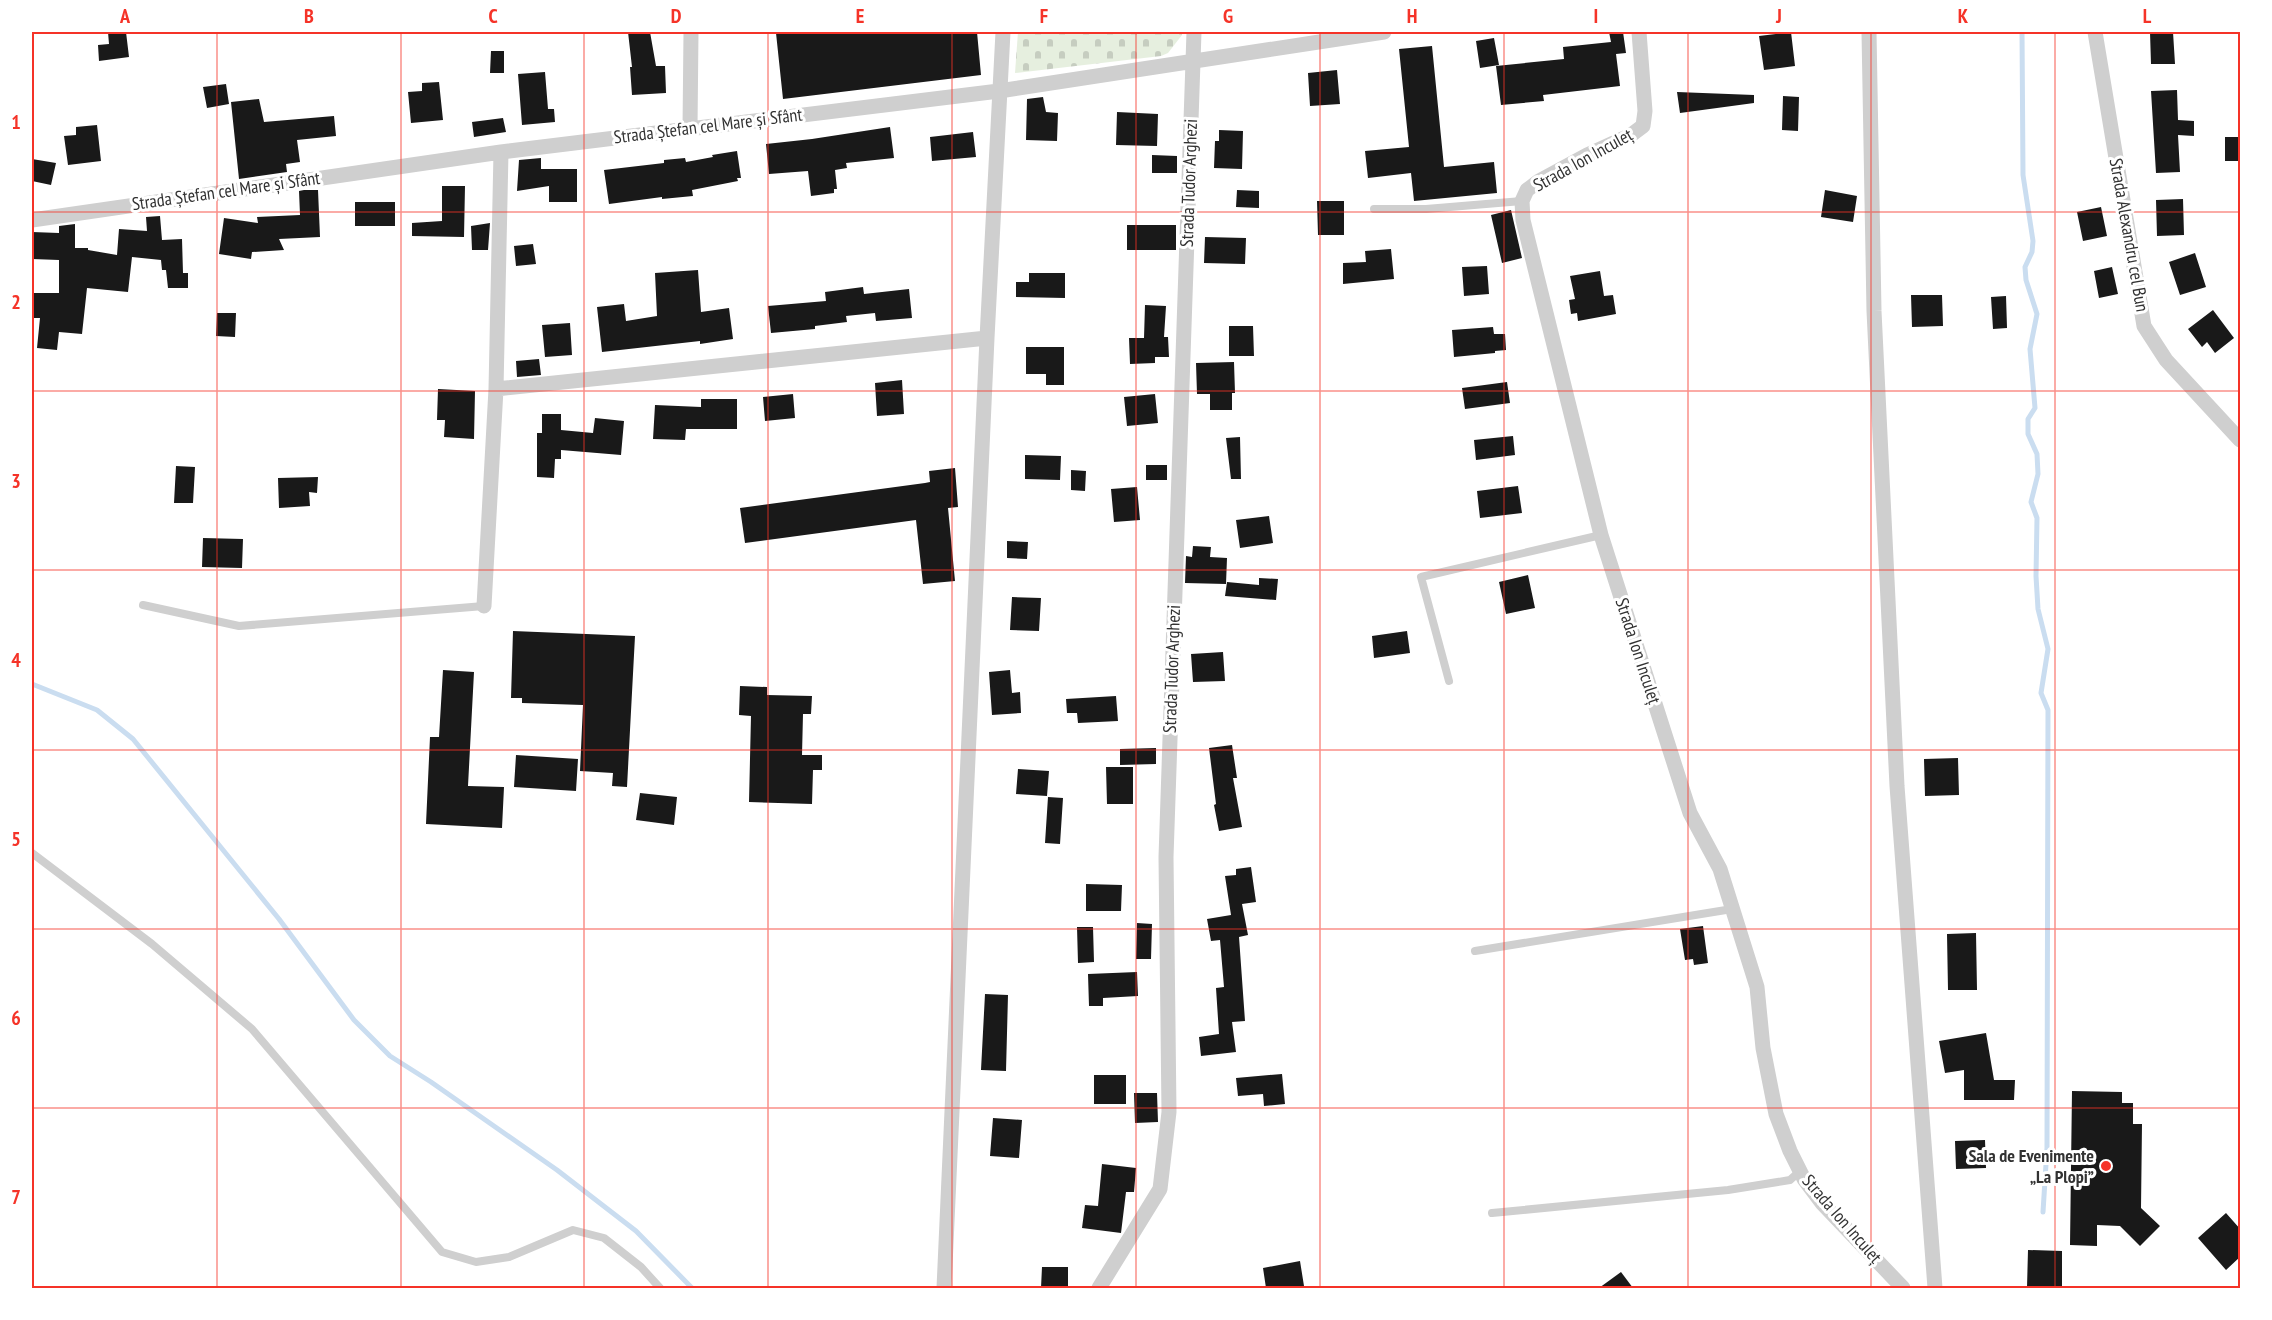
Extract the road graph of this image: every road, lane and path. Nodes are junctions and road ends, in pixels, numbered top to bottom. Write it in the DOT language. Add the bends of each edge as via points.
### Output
graph roads {
  1 [pos="691,32"];
  2 [pos="1003,32"];
  3 [pos="1194,32"];
  4 [pos="1384,32"];
  5 [pos="1639,32"];
  6 [pos="1869,32"];
  7 [pos="2095,32"];
  8 [pos="1287,38"];
  9 [pos="1193,60"];
  10 [pos="999,91"];
  11 [pos="690,128"];
  12 [pos="501,152"];
  13 [pos="1522,201"];
  14 [pos="1374,209"];
  15 [pos="32,220"];
  16 [pos="987,338"];
  17 [pos="496,389"];
  18 [pos="2241,440"];
  19 [pos="1601,535"];
  20 [pos="143,605"];
  21 [pos="484,606"];
  22 [pos="1449,681"];
  23 [pos="32,853"];
  24 [pos="1732,909"];
  25 [pos="1475,951"];
  26 [pos="1800,1171"];
  27 [pos="1492,1213"];
  28 [pos="660,1288"];
  29 [pos="944,1288"];
  30 [pos="1099,1288"];
  31 [pos="1903,1288"];
  32 [pos="1935,1288"];
  1 -- 11 [label="street"];
  2 -- 10 [label="street"];
  3 -- 9 [label="street, Strada Tudor Arghezi"];
  4 -- 8 [label="street, Strada Ștefan cel Mare și Sfânt"];
  5 -- 13 [label="street, Strada Ion Inculeț" via="1643,126 1539,181 1527,190"];
  6 -- 32 [label="street" via="1874,311 1897,786"];
  7 -- 18 [label="street, Strada Alexandru cel Bun" via="2144,326 2166,360"];
  8 -- 9 [label="street, Strada Ștefan cel Mare și Sfânt"];
  9 -- 10 [label="street, Strada Ștefan cel Mare și Sfânt"];
  9 -- 30 [label="street, Strada Tudor Arghezi" via="1166,857 1169,1112 1160,1189"];
  10 -- 11 [label="street, Strada Ștefan cel Mare și Sfânt"];
  10 -- 16 [label="street"];
  11 -- 12 [label="street, Strada Ștefan cel Mare și Sfânt"];
  12 -- 15 [label="street, Strada Ștefan cel Mare și Sfânt"];
  12 -- 17 [label="street"];
  13 -- 14 [label="lane"];
  13 -- 19 [label="street, Strada Ion Inculeț" via="1523,220"];
  16 -- 17 [label="street"];
  16 -- 29 [label="street"];
  17 -- 21 [label="street"];
  19 -- 22 [label="lane" via="1421,577"];
  19 -- 24 [label="street, Strada Ion Inculeț" via="1690,813 1720,869"];
  20 -- 21 [label="lane" via="239,626"];
  23 -- 28 [label="lane" via="152,944 252,1029 442,1252 476,1262 509,1257 573,1230 604,1238 641,1267"];
  24 -- 25 [label="lane"];
  24 -- 26 [label="street, Strada Ion Inculeț" via="1757,987 1776,1114"];
  26 -- 27 [label="lane" via="1790,1180 1728,1190"];
  26 -- 31 [label="street, Strada Ion Inculeț" via="1822,1203"];
}
